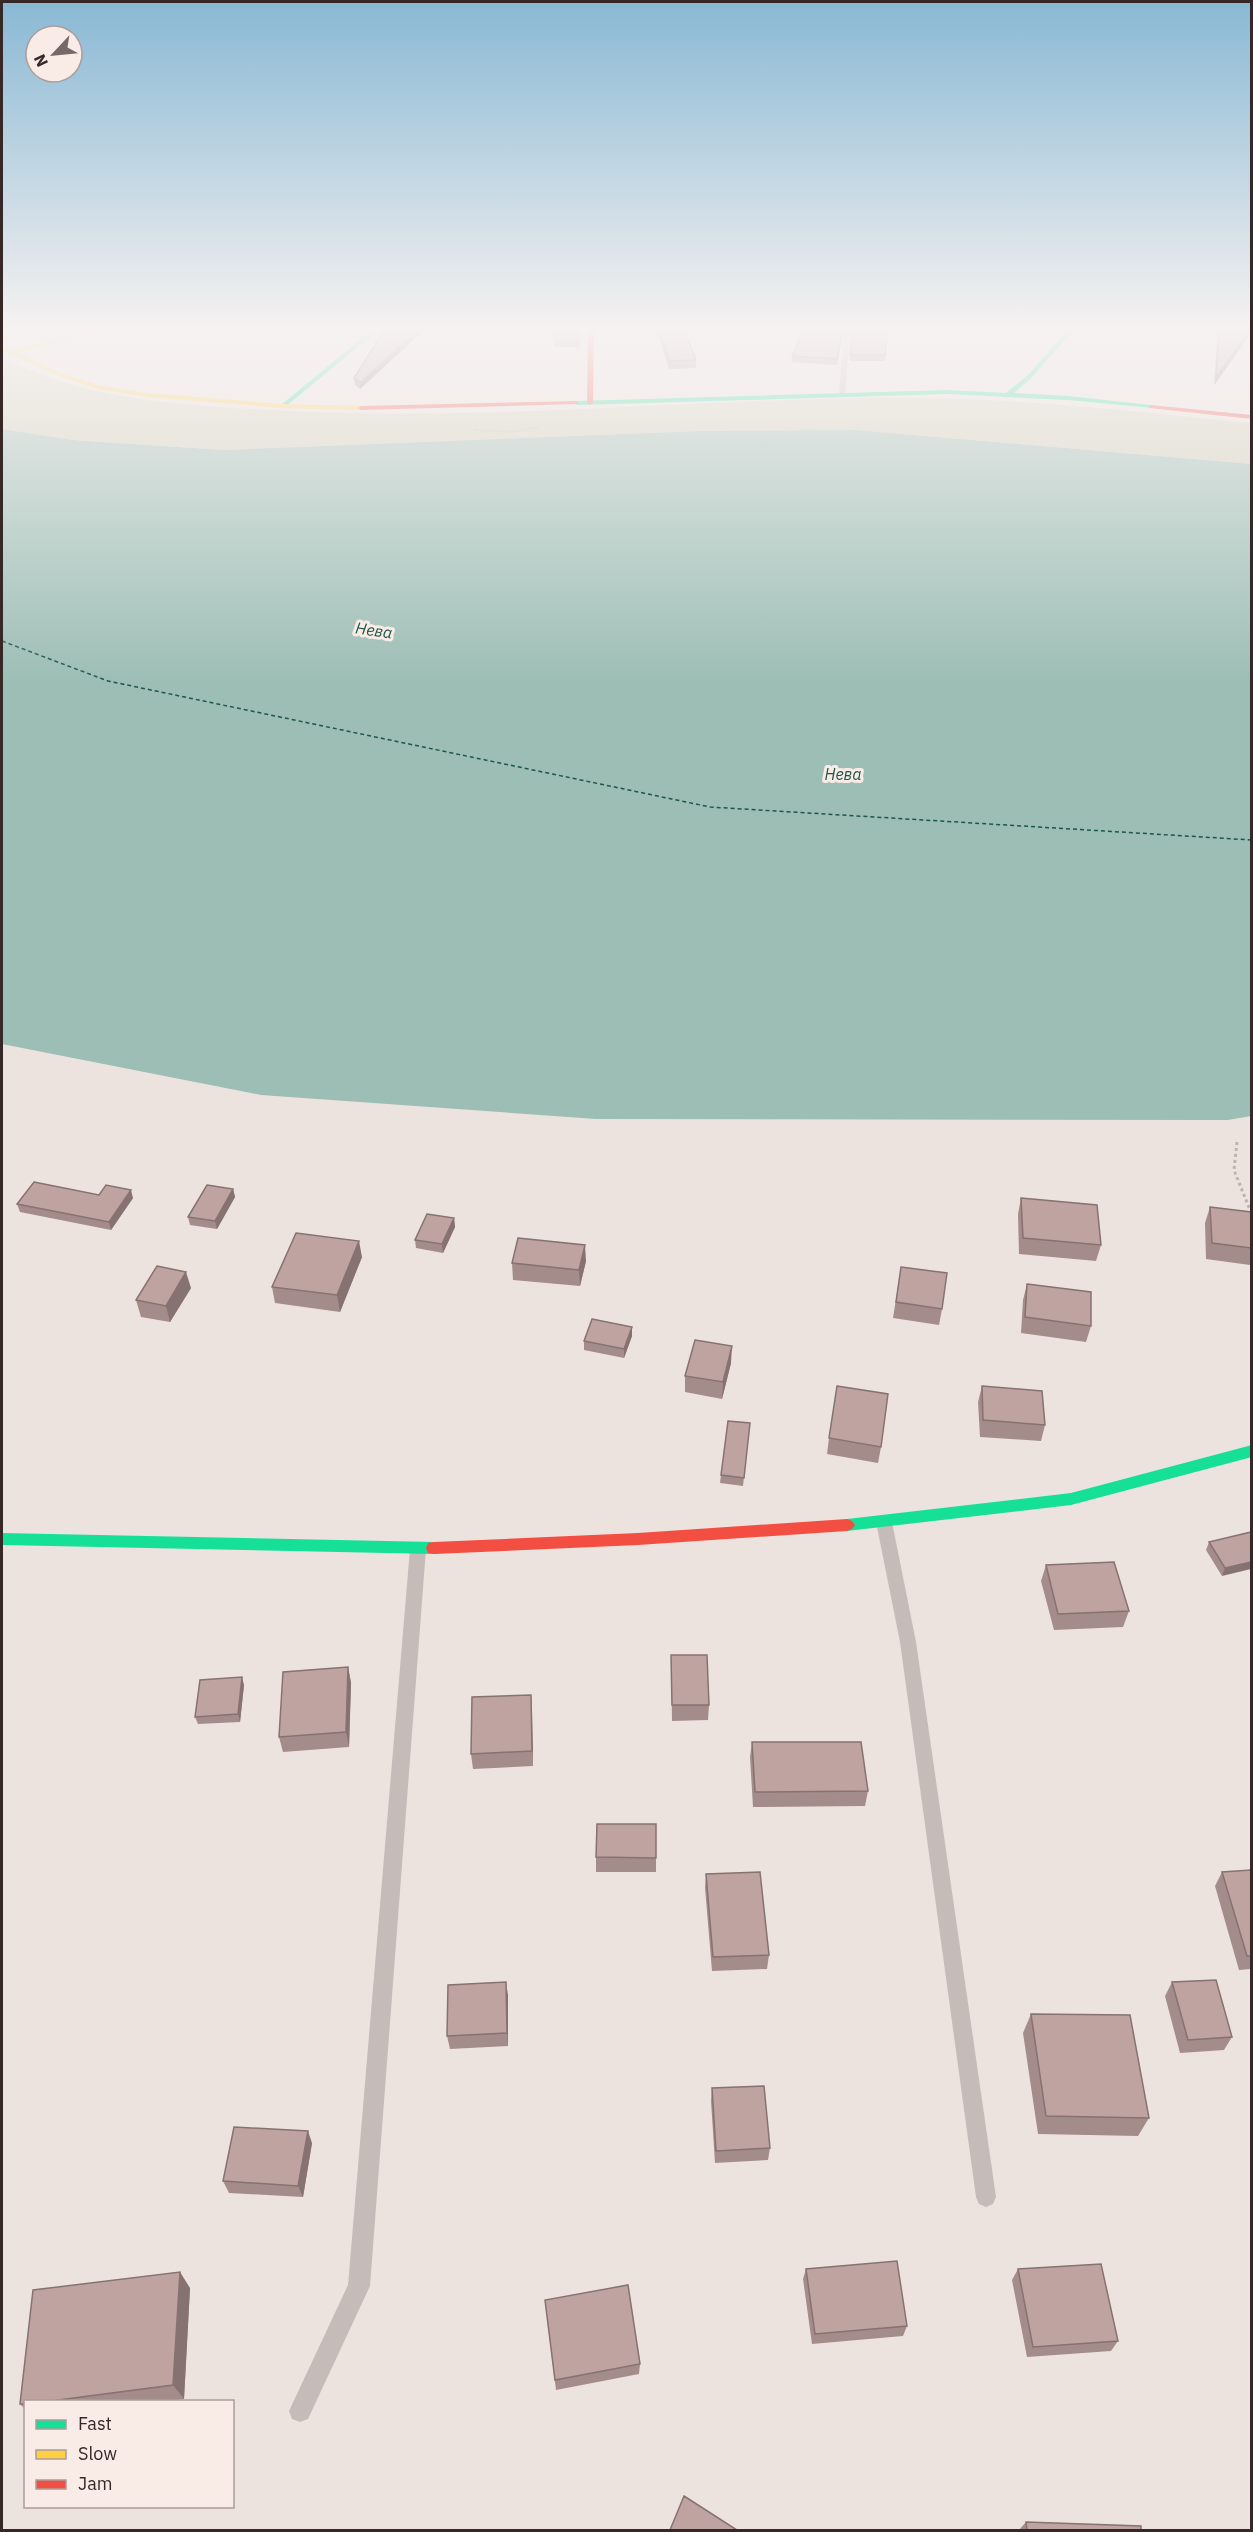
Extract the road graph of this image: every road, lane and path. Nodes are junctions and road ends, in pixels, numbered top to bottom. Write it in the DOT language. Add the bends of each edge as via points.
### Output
graph roads {
  1 [pos="1237,1142"];
  2 [pos="1251,1215"];
  3 [pos="1251,1451"];
  4 [pos="884,1522"];
  5 [pos="2,1539"];
  6 [pos="418,1549"];
  7 [pos="986,2197"];
  8 [pos="300,2411"];
  1 -- 2 [label="path" via="1234,1170"];
  3 -- 4 [label="street" via="1071,1499"];
  4 -- 6 [label="street"];
  4 -- 7 [label="lane" via="908,1642"];
  5 -- 6 [label="street"];
  6 -- 8 [label="lane" via="359,2286"];
}
